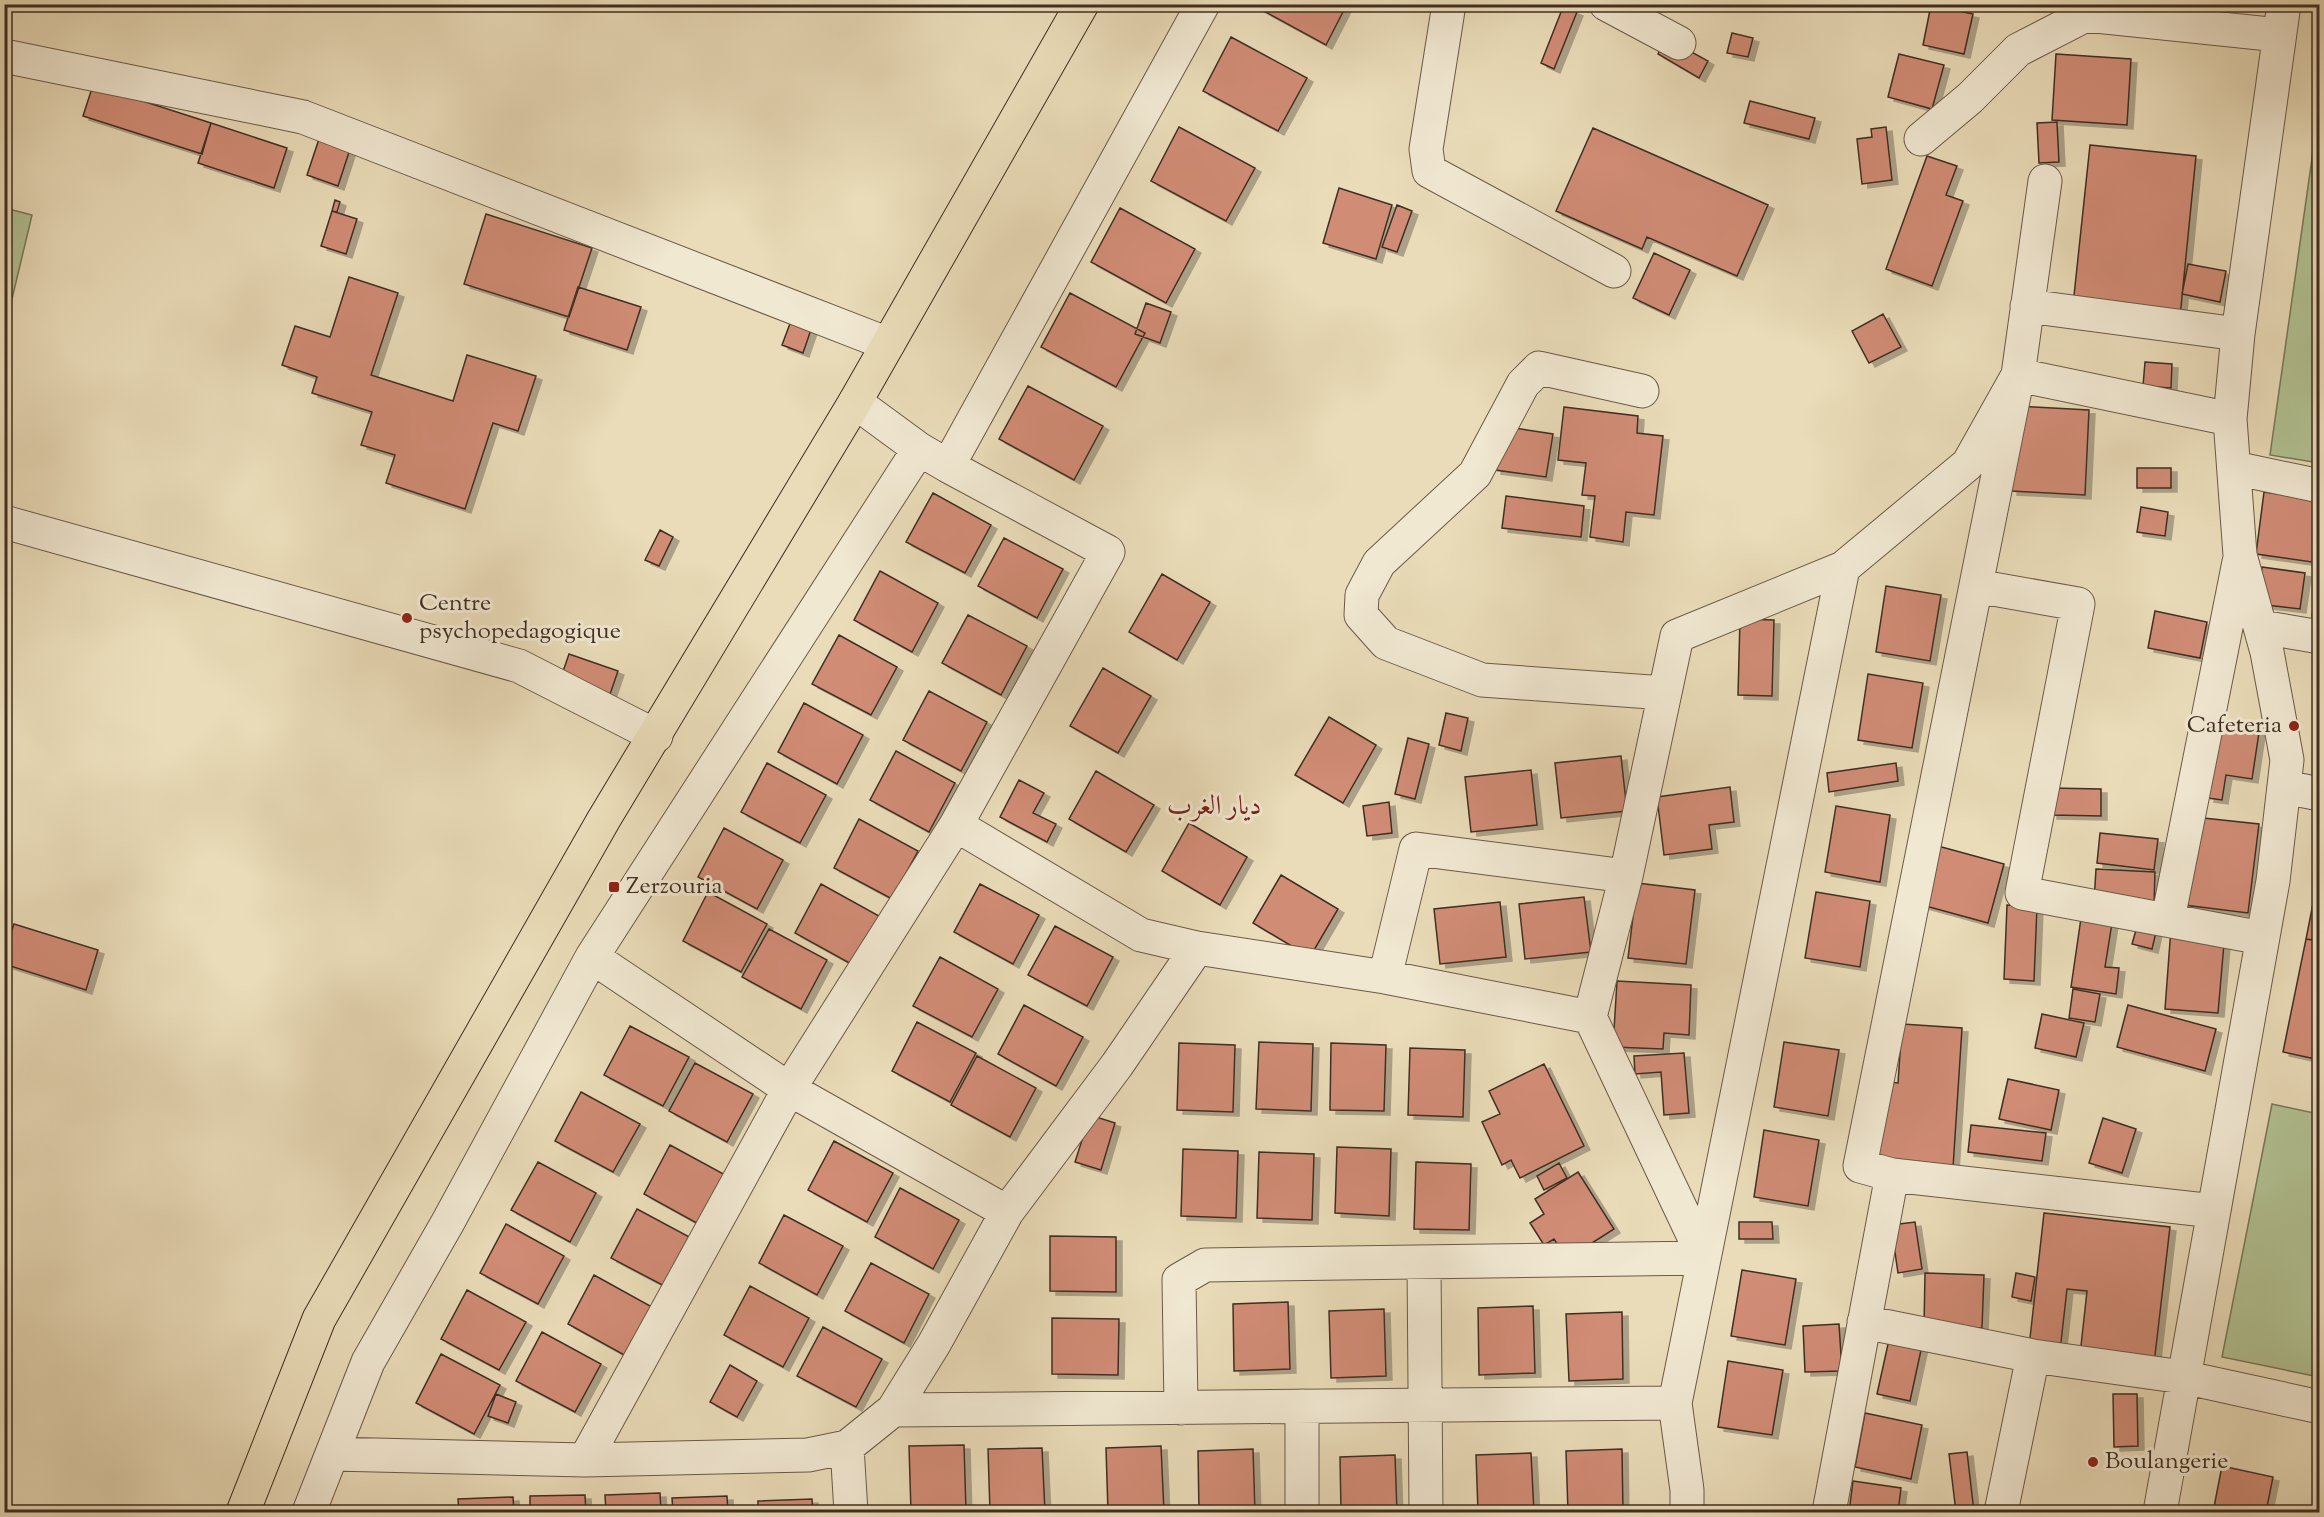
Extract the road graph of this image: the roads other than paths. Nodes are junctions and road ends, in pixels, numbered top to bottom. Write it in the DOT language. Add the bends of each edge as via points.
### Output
graph roads {
  1 [pos="1082,4"];
  2 [pos="1203,4"];
  3 [pos="1449,4"];
  4 [pos="1606,4"];
  5 [pos="2281,20"];
  6 [pos="1679,43"];
  7 [pos="4,56"];
  8 [pos="1921,139"];
  9 [pos="2045,181"];
  10 [pos="1614,271"];
  11 [pos="2027,306"];
  12 [pos="2238,334"];
  13 [pos="888,344"];
  14 [pos="2018,375"];
  15 [pos="1642,391"];
  16 [pos="855,402"];
  17 [pos="2230,419"];
  18 [pos="919,449"];
  19 [pos="948,466"];
  20 [pos="2234,468"];
  21 [pos="2319,486"];
  22 [pos="4,522"];
  23 [pos="2240,555"];
  24 [pos="1843,568"];
  25 [pos="1976,586"];
  26 [pos="2260,627"];
  27 [pos="2319,637"];
  28 [pos="1665,693"];
  29 [pos="656,736"];
  30 [pos="2284,787"];
  31 [pos="2319,794"];
  32 [pos="956,825"];
  33 [pos="1626,876"];
  34 [pos="2168,919"];
  35 [pos="2262,939"];
  36 [pos="1197,948"];
  37 [pos="592,957"];
  38 [pos="1384,977"];
  39 [pos="1590,1017"];
  40 [pos="789,1089"];
  41 [pos="1892,1175"];
  42 [pos="2214,1211"];
  43 [pos="1007,1212"];
  44 [pos="1704,1258"];
  45 [pos="1424,1262"];
  46 [pos="1864,1322"];
  47 [pos="2033,1356"];
  48 [pos="2183,1377"];
  49 [pos="1675,1403"];
  50 [pos="1425,1405"];
  51 [pos="1302,1406"];
  52 [pos="2319,1407"];
  53 [pos="1181,1408"];
  54 [pos="893,1410"];
  55 [pos="847,1447"];
  56 [pos="333,1454"];
  57 [pos="585,1460"];
  58 [pos="243,1512"];
  59 [pos="309,1512"];
  60 [pos="851,1512"];
  61 [pos="1302,1512"];
  62 [pos="1426,1512"];
  63 [pos="1687,1512"];
  64 [pos="1829,1512"];
  65 [pos="2001,1512"];
  66 [pos="2160,1512"];
  1 -- 13 [label="main road"];
  2 -- 19 [label="street"];
  3 -- 10 [label="street" via="1426,149 1429,171"];
  4 -- 6 [label="street"];
  5 -- 8 [label="street" via="2086,15 2018,50"];
  5 -- 12 [label="street"];
  7 -- 13 [label="street" via="303,117"];
  9 -- 11 [label="street"];
  11 -- 12 [label="street"];
  11 -- 14 [label="street"];
  12 -- 17 [label="street"];
  13 -- 16 [label="main road"];
  14 -- 17 [label="street"];
  14 -- 24 [label="street" via="1968,464"];
  14 -- 25 [label="street"];
  15 -- 28 [label="street" via="1539,368 1522,384 1475,474 1379,563 1362,595 1361,615 1386,643 1482,680"];
  16 -- 18 [label="street"];
  16 -- 29 [label="main road"];
  17 -- 20 [label="street"];
  18 -- 19 [label="street"];
  18 -- 37 [label="street"];
  19 -- 32 [label="street" via="1108,552"];
  20 -- 21 [label="street"];
  20 -- 23 [label="street"];
  22 -- 29 [label="street" via="519,666"];
  23 -- 26 [label="street"];
  23 -- 34 [label="street"];
  24 -- 28 [label="street" via="1677,636"];
  24 -- 44 [label="street"];
  25 -- 34 [label="street" via="2078,604 2022,893"];
  25 -- 41 [label="street" via="1860,1166"];
  26 -- 27 [label="street"];
  26 -- 30 [label="street" via="2287,760"];
  28 -- 33 [label="street"];
  29 -- 58 [label="main road" via="604,819 319,1319"];
  30 -- 31 [label="street"];
  30 -- 35 [label="street"];
  32 -- 36 [label="street" via="1141,935"];
  32 -- 40 [label="street"];
  33 -- 38 [label="street" via="1416,849"];
  33 -- 39 [label="street"];
  34 -- 35 [label="street"];
  35 -- 42 [label="street"];
  36 -- 38 [label="street"];
  36 -- 43 [label="street" via="1117,1065"];
  37 -- 40 [label="street"];
  37 -- 56 [label="street" via="368,1362"];
  38 -- 39 [label="street"];
  39 -- 44 [label="street"];
  40 -- 43 [label="street"];
  40 -- 57 [label="street"];
  41 -- 42 [label="street"];
  41 -- 46 [label="street"];
  42 -- 48 [label="street"];
  43 -- 54 [label="street"];
  44 -- 45 [label="street"];
  44 -- 49 [label="street"];
  45 -- 50 [label="street"];
  45 -- 53 [label="street" via="1205,1265 1179,1280"];
  46 -- 47 [label="street"];
  46 -- 64 [label="street"];
  47 -- 48 [label="street"];
  47 -- 65 [label="street"];
  48 -- 52 [label="street"];
  48 -- 66 [label="street"];
  49 -- 50 [label="street"];
  49 -- 63 [label="street"];
  50 -- 51 [label="street"];
  50 -- 62 [label="street"];
  51 -- 53 [label="street"];
  51 -- 61 [label="street"];
  53 -- 54 [label="street"];
  54 -- 55 [label="street"];
  55 -- 57 [label="street" via="808,1455"];
  55 -- 60 [label="street"];
  56 -- 57 [label="street"];
  56 -- 59 [label="street"];
}
